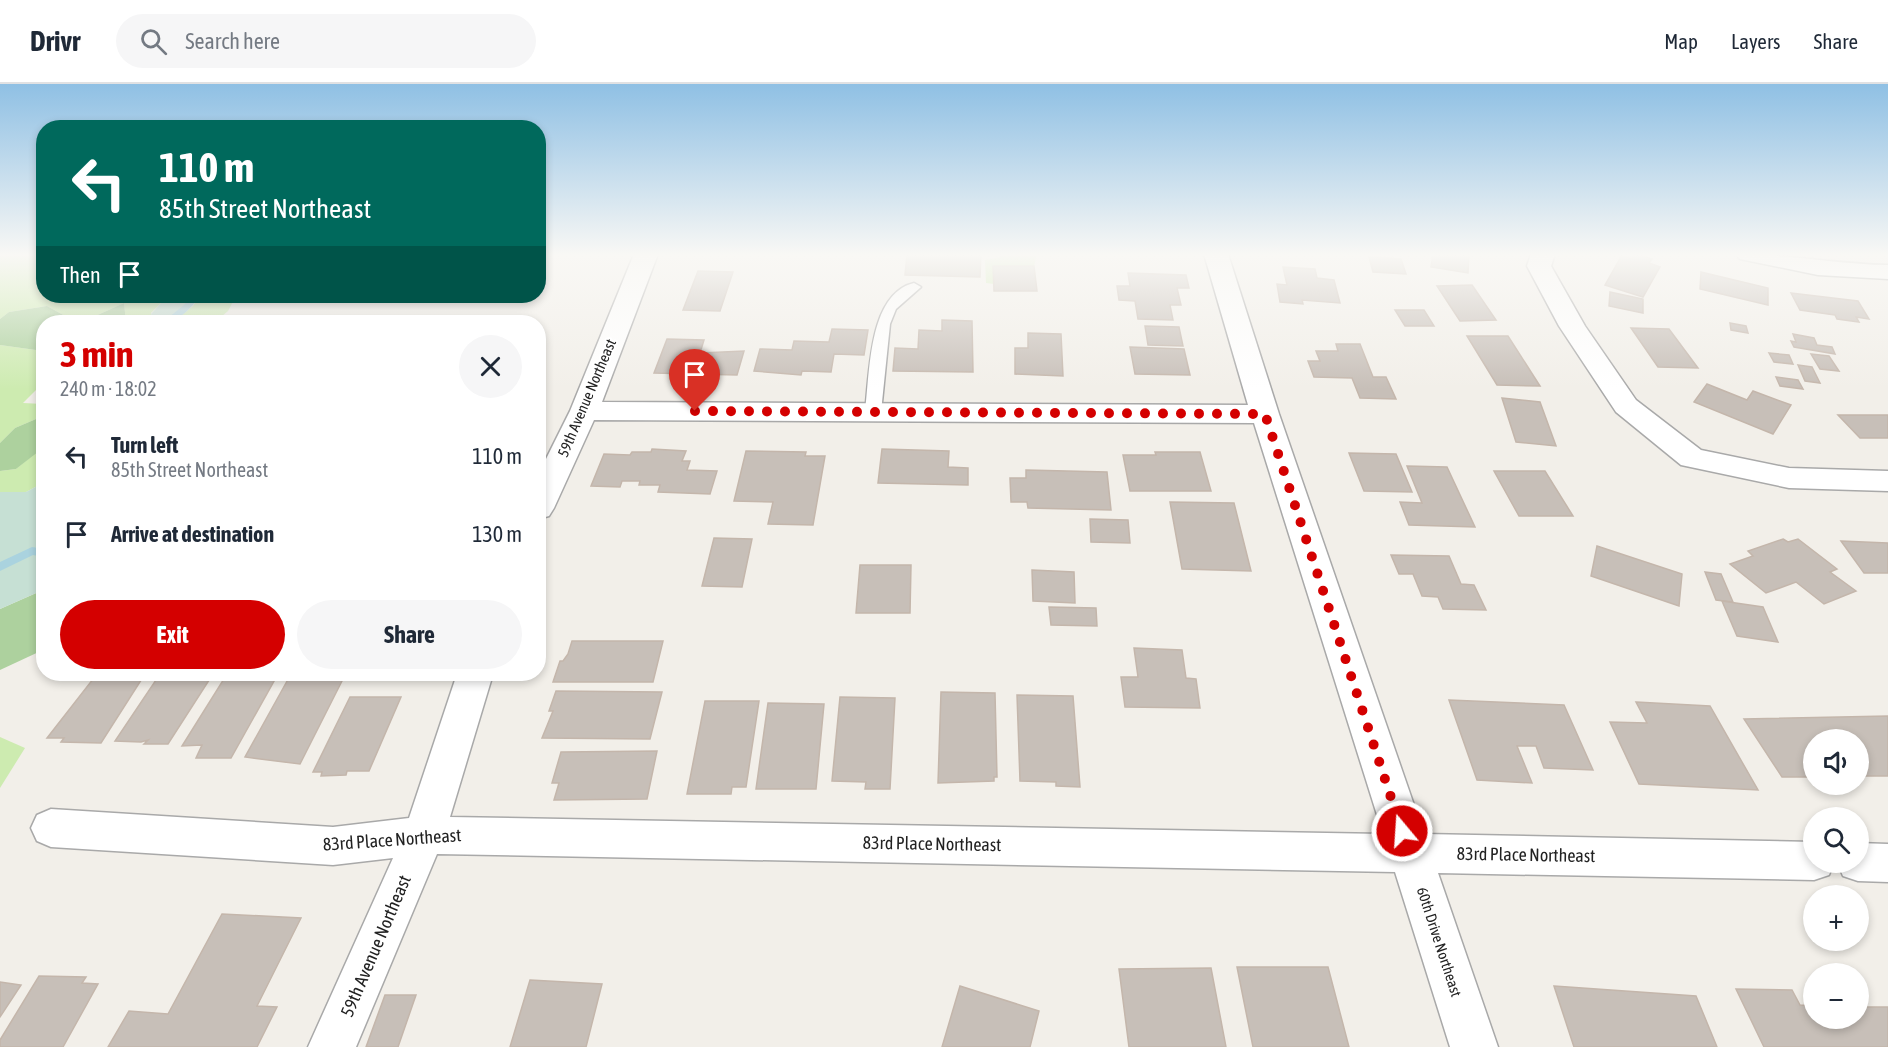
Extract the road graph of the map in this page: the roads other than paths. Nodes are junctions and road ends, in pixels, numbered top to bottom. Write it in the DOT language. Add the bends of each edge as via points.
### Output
graph roads {
  1 [pos="628,299"];
  2 [pos="899,299"];
  3 [pos="1230,299"];
  4 [pos="1557,299"];
  5 [pos="584,411"];
  6 [pos="873,412"];
  7 [pos="1265,414"];
  8 [pos="1888,481"];
  9 [pos="546,491"];
  10 [pos="473,681"];
  11 [pos="51,828"];
  12 [pos="424,835"];
  13 [pos="1409,853"];
  14 [pos="1803,861"];
  15 [pos="1869,862"];
  16 [pos="1888,863"];
  17 [pos="332,1047"];
  18 [pos="1474,1047"];
  1 -- 5 [label="street, 59th Avenue Northeast"];
  2 -- 6 [label="lane" via="890,306 883,324"];
  3 -- 7 [label="street, 60th Drive Northeast"];
  4 -- 8 [label="street" via="1626,406 1692,458 1789,478"];
  5 -- 6 [label="street"];
  5 -- 9 [label="street, 59th Avenue Northeast"];
  6 -- 7 [label="street"];
  7 -- 13 [label="street, 60th Drive Northeast"];
  10 -- 12 [label="street, 59th Avenue Northeast"];
  11 -- 12 [label="street, 83rd Place Northeast" via="333,846"];
  12 -- 13 [label="street, 83rd Place Northeast"];
  12 -- 17 [label="street, 59th Avenue Northeast"];
  13 -- 14 [label="street, 83rd Place Northeast"];
  13 -- 18 [label="street, 60th Drive Northeast"];
  15 -- 16 [label="street"];
}
